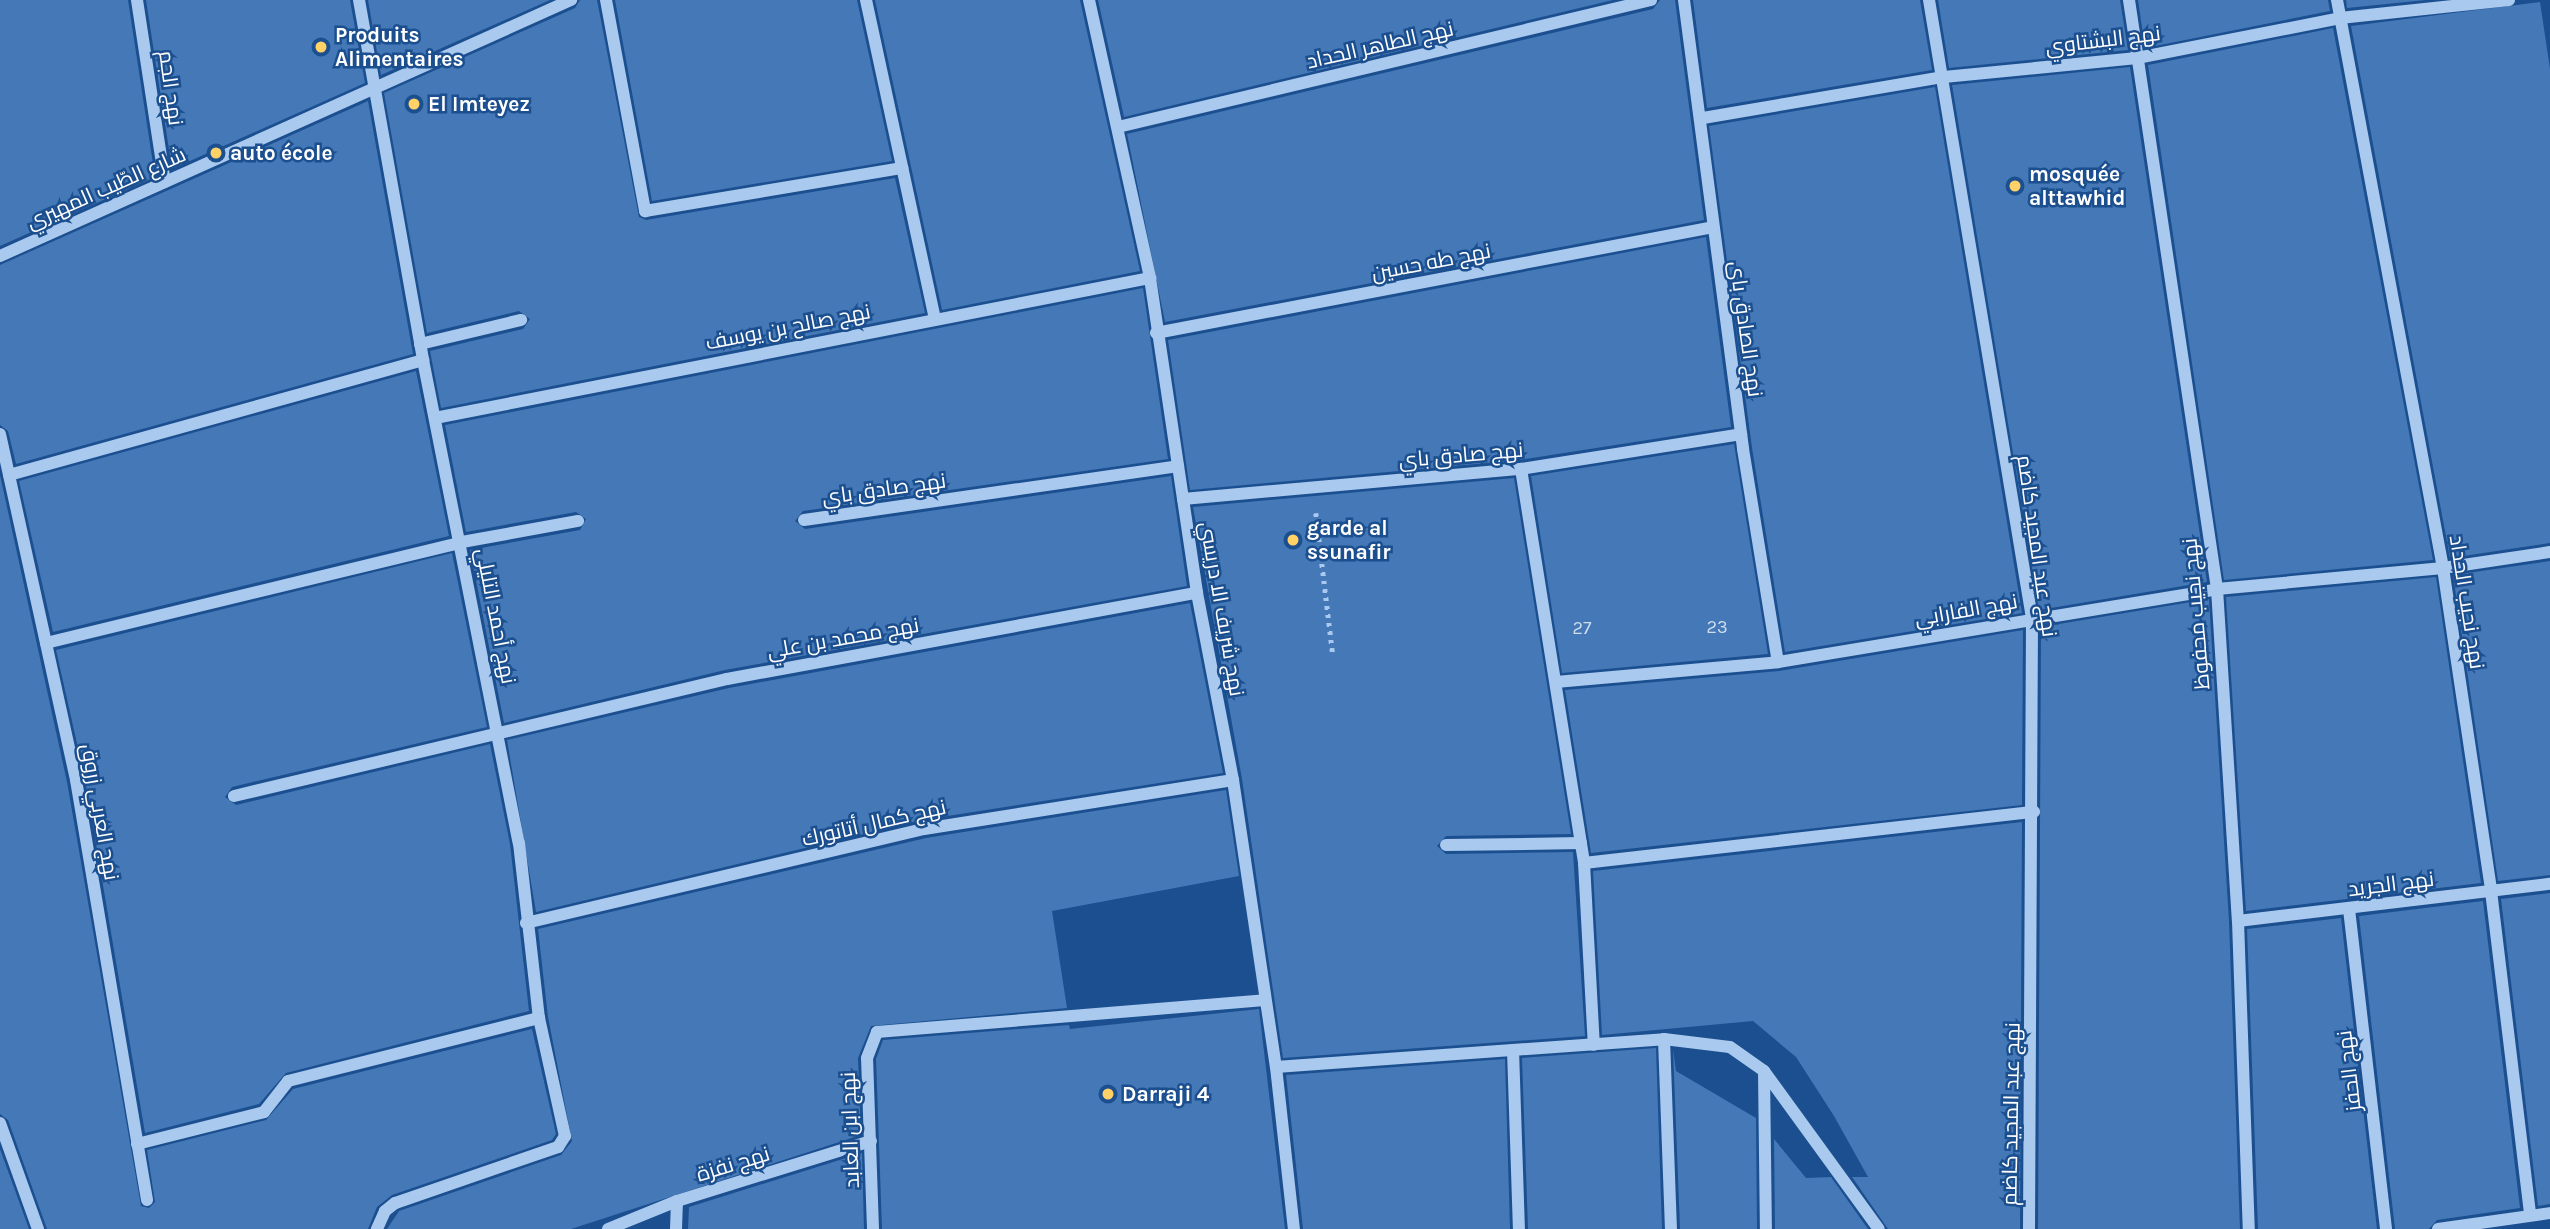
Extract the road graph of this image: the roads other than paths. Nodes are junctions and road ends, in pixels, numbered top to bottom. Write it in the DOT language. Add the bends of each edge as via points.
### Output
graph roads {
  1 [pos="137,0"];
  2 [pos="359,0"];
  3 [pos="571,0"];
  4 [pos="606,0"];
  5 [pos="866,0"];
  6 [pos="1089,0"];
  7 [pos="1651,0"];
  8 [pos="1684,0"];
  9 [pos="1929,0"];
  10 [pos="2129,0"];
  11 [pos="2337,0"];
  12 [pos="2509,0"];
  13 [pos="2340,18"];
  14 [pos="2137,58"];
  15 [pos="1944,77"];
  16 [pos="372,92"];
  17 [pos="1703,118"];
  18 [pos="1118,127"];
  19 [pos="902,168"];
  20 [pos="165,182"];
  21 [pos="1713,227"];
  22 [pos="0,256"];
  23 [pos="1150,278"];
  24 [pos="521,320"];
  25 [pos="935,320"];
  26 [pos="1156,333"];
  27 [pos="420,344"];
  28 [pos="423,360"];
  29 [pos="435,418"];
  30 [pos="0,434"];
  31 [pos="1741,434"];
  32 [pos="1178,466"];
  33 [pos="1521,469"];
  34 [pos="9,475"];
  35 [pos="1183,499"];
  36 [pos="804,520"];
  37 [pos="578,521"];
  38 [pos="462,542"];
  39 [pos="2550,552"];
  40 [pos="2443,568"];
  41 [pos="2217,589"];
  42 [pos="1197,593"];
  43 [pos="2032,618"];
  44 [pos="46,643"];
  45 [pos="1778,662"];
  46 [pos="1556,682"];
  47 [pos="499,733"];
  48 [pos="1233,780"];
  49 [pos="234,796"];
  50 [pos="2034,812"];
  51 [pos="1581,843"];
  52 [pos="1446,845"];
  53 [pos="1584,863"];
  54 [pos="2550,884"];
  55 [pos="2491,891"];
  56 [pos="2349,909"];
  57 [pos="2238,921"];
  58 [pos="526,923"];
  59 [pos="1265,1000"];
  60 [pos="539,1018"];
  61 [pos="1664,1039"];
  62 [pos="1594,1045"];
  63 [pos="1513,1051"];
  64 [pos="1276,1067"];
  65 [pos="1764,1071"];
  66 [pos="0,1123"];
  67 [pos="871,1142"];
  68 [pos="137,1144"];
  69 [pos="147,1200"];
  70 [pos="677,1201"];
  71 [pos="2550,1213"];
  72 [pos="2530,1216"];
  73 [pos="38,1229"];
  74 [pos="377,1229"];
  75 [pos="608,1229"];
  76 [pos="676,1229"];
  77 [pos="873,1229"];
  78 [pos="1294,1229"];
  79 [pos="1519,1229"];
  80 [pos="1671,1229"];
  81 [pos="1766,1229"];
  82 [pos="1879,1229"];
  83 [pos="2029,1229"];
  84 [pos="2249,1229"];
  85 [pos="2386,1229"];
  86 [pos="2438,1229"];
  1 -- 20 [label="street, نهج الجم"];
  2 -- 16 [label="street, نهج أحمد التليلي"];
  3 -- 16 [label="street, شارع الطّيب المهيري" via="493,31"];
  4 -- 19 [label="street" via="645,211"];
  5 -- 19 [label="street"];
  6 -- 18 [label="street, نهج شريف الا دريسي"];
  7 -- 18 [label="street, نهج الطاهر الحداد"];
  8 -- 17 [label="street, نهج الصادق باى"];
  9 -- 15 [label="street, نهج عبد المجيد كاضم"];
  10 -- 14 [label="street, نهج نجيب محفوظ"];
  11 -- 13 [label="street, نهج نجيب الحداد"];
  12 -- 13 [label="street, نهج البشتاوي"];
  13 -- 14 [label="street, نهج البشتاوي"];
  13 -- 40 [label="street, نهج نجيب الحداد"];
  14 -- 15 [label="street, نهج البشتاوي"];
  14 -- 41 [label="street, نهج نجيب محفوظ"];
  15 -- 17 [label="street, نهج البشتاوي"];
  15 -- 43 [label="street, نهج عبد المجيد كاضم"];
  16 -- 20 [label="street, شارع الطّيب المهيري"];
  16 -- 27 [label="street, نهج أحمد التليلي"];
  17 -- 21 [label="street, نهج الصادق باى"];
  18 -- 23 [label="street, نهج شريف الا دريسي"];
  19 -- 25 [label="street"];
  20 -- 22 [label="street, شارع الطّيب المهيري"];
  21 -- 26 [label="street, نهج طه حسين"];
  21 -- 31 [label="street, نهج الصادق باى"];
  23 -- 25 [label="street, نهج صالح بن يوسف"];
  23 -- 26 [label="street, نهج شريف الا دريسي"];
  24 -- 27 [label="street"];
  25 -- 29 [label="street, نهج صالح بن يوسف"];
  26 -- 32 [label="street, نهج شريف الا دريسي"];
  27 -- 28 [label="street, نهج أحمد التليلي"];
  28 -- 29 [label="street, نهج أحمد التليلي"];
  28 -- 34 [label="street"];
  29 -- 38 [label="street, نهج أحمد التليلي"];
  30 -- 34 [label="street, نهج العربي زروق"];
  31 -- 33 [label="street, نهج صادق باي"];
  31 -- 45 [label="street, نهج الصادق باى"];
  32 -- 35 [label="street, نهج شريف الا دريسي"];
  32 -- 36 [label="street, نهج صادق باي"];
  33 -- 35 [label="street, نهج صادق باي"];
  33 -- 46 [label="street"];
  34 -- 44 [label="street, نهج العربي زروق"];
  35 -- 42 [label="street, نهج شريف الا دريسي"];
  37 -- 38 [label="street"];
  38 -- 44 [label="street"];
  38 -- 47 [label="street, نهج أحمد التليلي"];
  39 -- 40 [label="street, نهج الفارابي"];
  40 -- 41 [label="street, نهج الفارابي"];
  40 -- 55 [label="street, نهج نجيب الحداد"];
  41 -- 43 [label="street, نهج الفارابي"];
  41 -- 57 [label="street, نهج نجيب محفوظ"];
  42 -- 47 [label="street, نهج محمد بن علي" via="727,679"];
  42 -- 48 [label="street, نهج شريف الا دريسي"];
  43 -- 45 [label="street, نهج الفارابي"];
  43 -- 50 [label="street, نهج عبد المجيد كاضم"];
  44 -- 68 [label="street, نهج العربي زروق" via="76,780"];
  45 -- 46 [label="street, نهج الفارابي"];
  46 -- 51 [label="street"];
  47 -- 49 [label="street, نهج محمد بن علي"];
  47 -- 58 [label="street, نهج أحمد التليلي" via="519,843"];
  48 -- 58 [label="street, نهج كمال أتاتورك" via="924,829"];
  48 -- 59 [label="street, نهج شريف الا دريسي"];
  50 -- 53 [label="street"];
  50 -- 83 [label="street, نهج عبد المجيد كاضم"];
  51 -- 52 [label="street"];
  51 -- 53 [label="street"];
  53 -- 62 [label="street"];
  54 -- 55 [label="street, نهج الجريد"];
  55 -- 56 [label="street, نهج الجريد"];
  55 -- 72 [label="street, نهج نجيب الحداد"];
  56 -- 57 [label="street, نهج الجريد"];
  56 -- 85 [label="street, نهج الحفز"];
  57 -- 84 [label="street, نهج نجيب محفوظ"];
  58 -- 60 [label="street, نهج أحمد التليلي"];
  59 -- 64 [label="street, نهج شريف الا دريسي"];
  59 -- 67 [label="street, نهج ابن العابد" via="877,1032 867,1058"];
  60 -- 68 [label="street" via="288,1080 264,1112"];
  60 -- 74 [label="street, نهج أحمد التليلي" via="564,1140 558,1147 395,1203 385,1211"];
  61 -- 62 [label="street"];
  61 -- 65 [label="street" via="1730,1047"];
  61 -- 80 [label="street"];
  62 -- 63 [label="street"];
  63 -- 64 [label="street"];
  63 -- 79 [label="street"];
  64 -- 78 [label="street, نهج شريف الا دريسي"];
  65 -- 81 [label="street"];
  65 -- 82 [label="street"];
  66 -- 73 [label="street"];
  67 -- 70 [label="street, نهج نفزة"];
  67 -- 77 [label="street, نهج ابن العابد"];
  68 -- 69 [label="street, نهج العربي زروق"];
  70 -- 75 [label="street, نهج نفزة"];
  70 -- 76 [label="street"];
  71 -- 72 [label="street"];
  72 -- 86 [label="street"];
}
